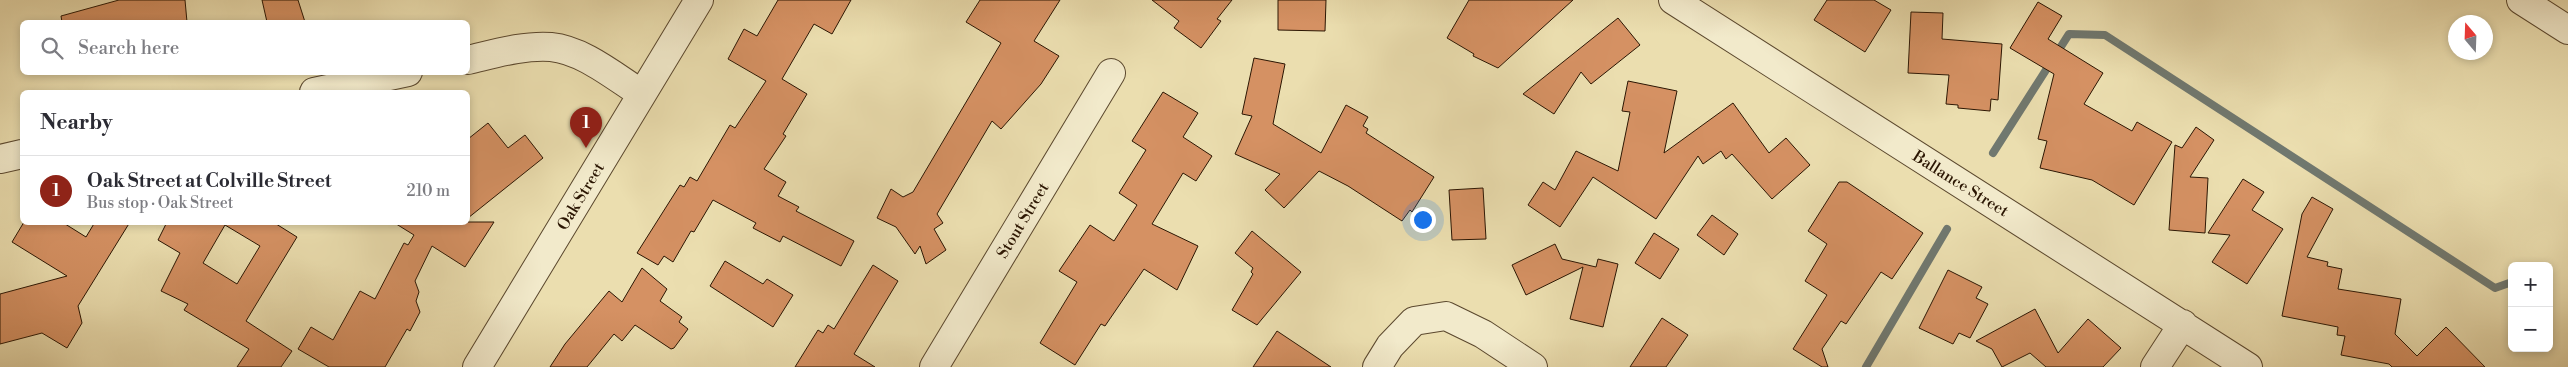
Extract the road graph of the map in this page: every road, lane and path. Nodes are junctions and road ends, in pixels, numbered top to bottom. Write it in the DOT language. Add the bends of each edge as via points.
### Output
graph roads {
  1 [pos="699,0"];
  2 [pos="1673,0"];
  3 [pos="2521,0"];
  4 [pos="2568,30"];
  5 [pos="470,60"];
  6 [pos="1111,73"];
  7 [pos="394,75"];
  8 [pos="323,90"];
  9 [pos="642,94"];
  10 [pos="20,154"];
  11 [pos="0,159"];
  12 [pos="2183,324"];
  13 [pos="477,367"];
  14 [pos="934,367"];
  15 [pos="1377,367"];
  16 [pos="1532,367"];
  17 [pos="2155,367"];
  18 [pos="2248,367"];
  1 -- 9 [label="street, Oak Street"];
  2 -- 12 [label="street, Ballance Street"];
  3 -- 4 [label="street"];
  5 -- 9 [label="street" via="517,50 551,48 577,54"];
  6 -- 14 [label="street, Stout Street"];
  7 -- 8 [label="street"];
  9 -- 13 [label="street, Oak Street"];
  10 -- 11 [label="street"];
  12 -- 17 [label="street"];
  12 -- 18 [label="street, Ballance Street"];
  15 -- 16 [label="street" via="1390,346 1414,322 1446,316 1483,334"];
}
